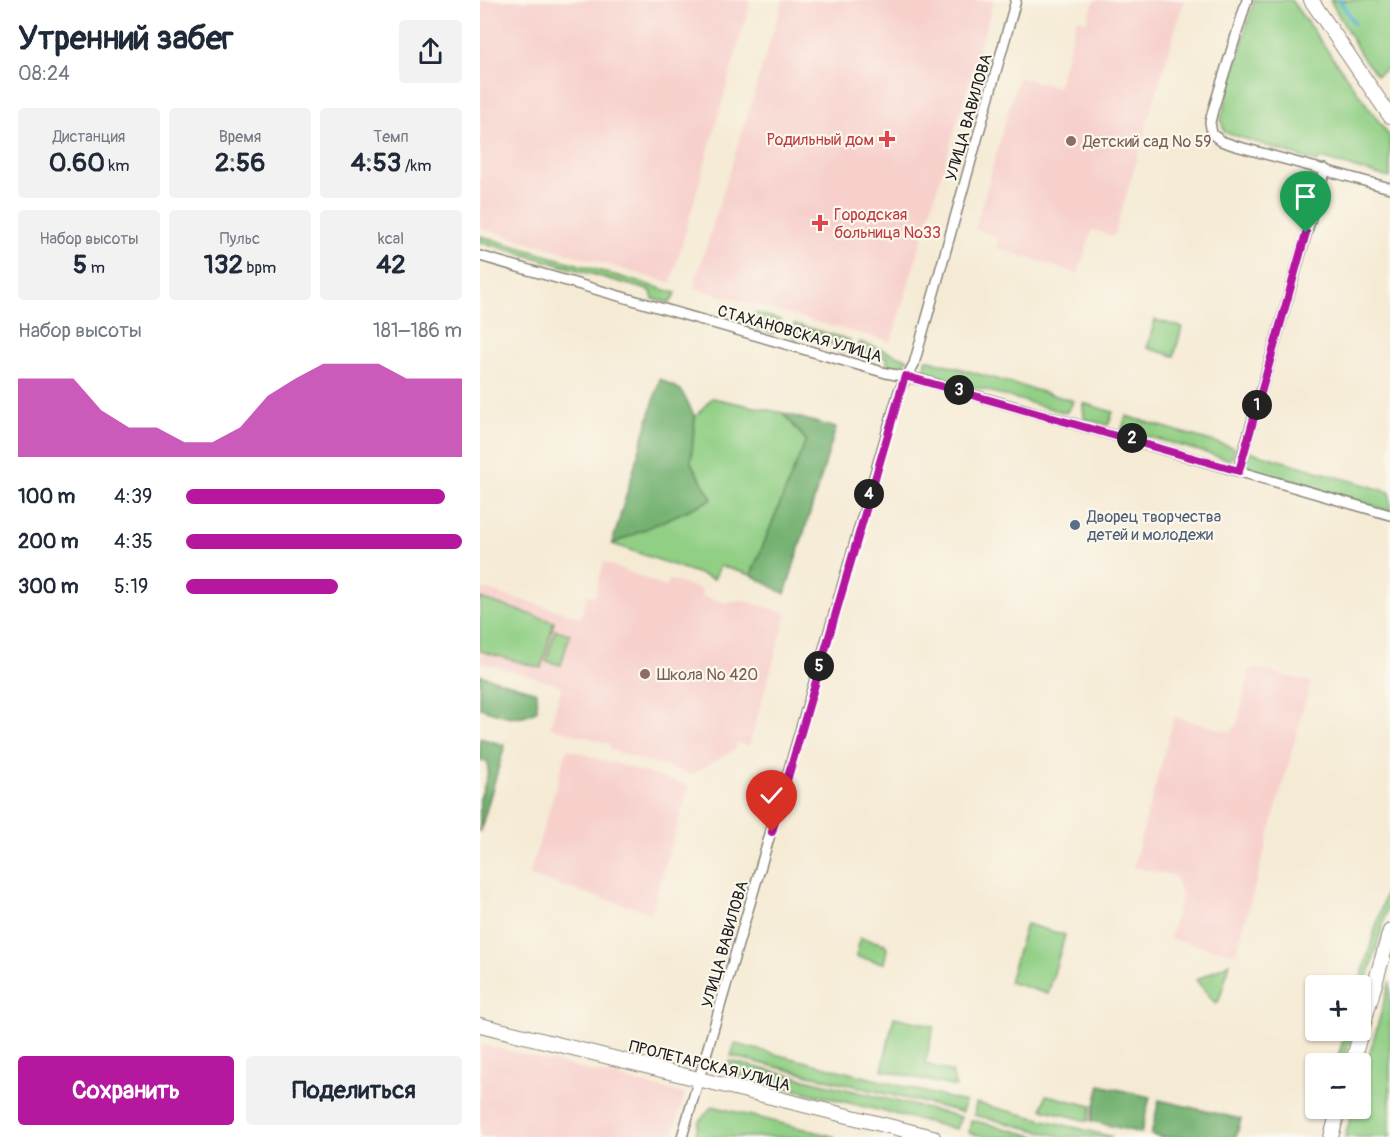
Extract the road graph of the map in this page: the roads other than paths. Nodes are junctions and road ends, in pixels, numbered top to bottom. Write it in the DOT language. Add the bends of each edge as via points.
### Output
graph roads {
  1 [pos="1016,0"];
  2 [pos="1246,0"];
  3 [pos="1311,0"];
  4 [pos="1390,116"];
  5 [pos="1325,169"];
  6 [pos="1390,188"];
  7 [pos="480,256"];
  8 [pos="905,376"];
  9 [pos="1239,471"];
  10 [pos="1390,514"];
  11 [pos="1390,931"];
  12 [pos="480,1025"];
  13 [pos="1355,1053"];
  14 [pos="698,1079"];
  15 [pos="1337,1119"];
  16 [pos="682,1137"];
  17 [pos="933,1137"];
  18 [pos="1331,1137"];
  1 -- 8 [label="street, УЛИЦА ВАВИЛОВА" via="914,364"];
  2 -- 5 [label="street" via="1213,110 1212,134 1236,146"];
  3 -- 4 [label="main road"];
  5 -- 6 [label="street"];
  5 -- 9 [label="street"];
  7 -- 8 [label="street, СТАХАНОВСКАЯ УЛИЦА"];
  8 -- 9 [label="street, СТАХАНОВСКАЯ УЛИЦА"];
  8 -- 14 [label="street, УЛИЦА ВАВИЛОВА"];
  9 -- 10 [label="street, СТАХАНОВСКАЯ УЛИЦА"];
  11 -- 13 [label="main road"];
  12 -- 14 [label="main road, ПРОЛЕТАРСКАЯ УЛИЦА"];
  14 -- 16 [label="street, УЛИЦА ВАВИЛОВА"];
  14 -- 17 [label="main road, ПРОЛЕТАРСКАЯ УЛИЦА"];
  15 -- 18 [label="main road"];
}
